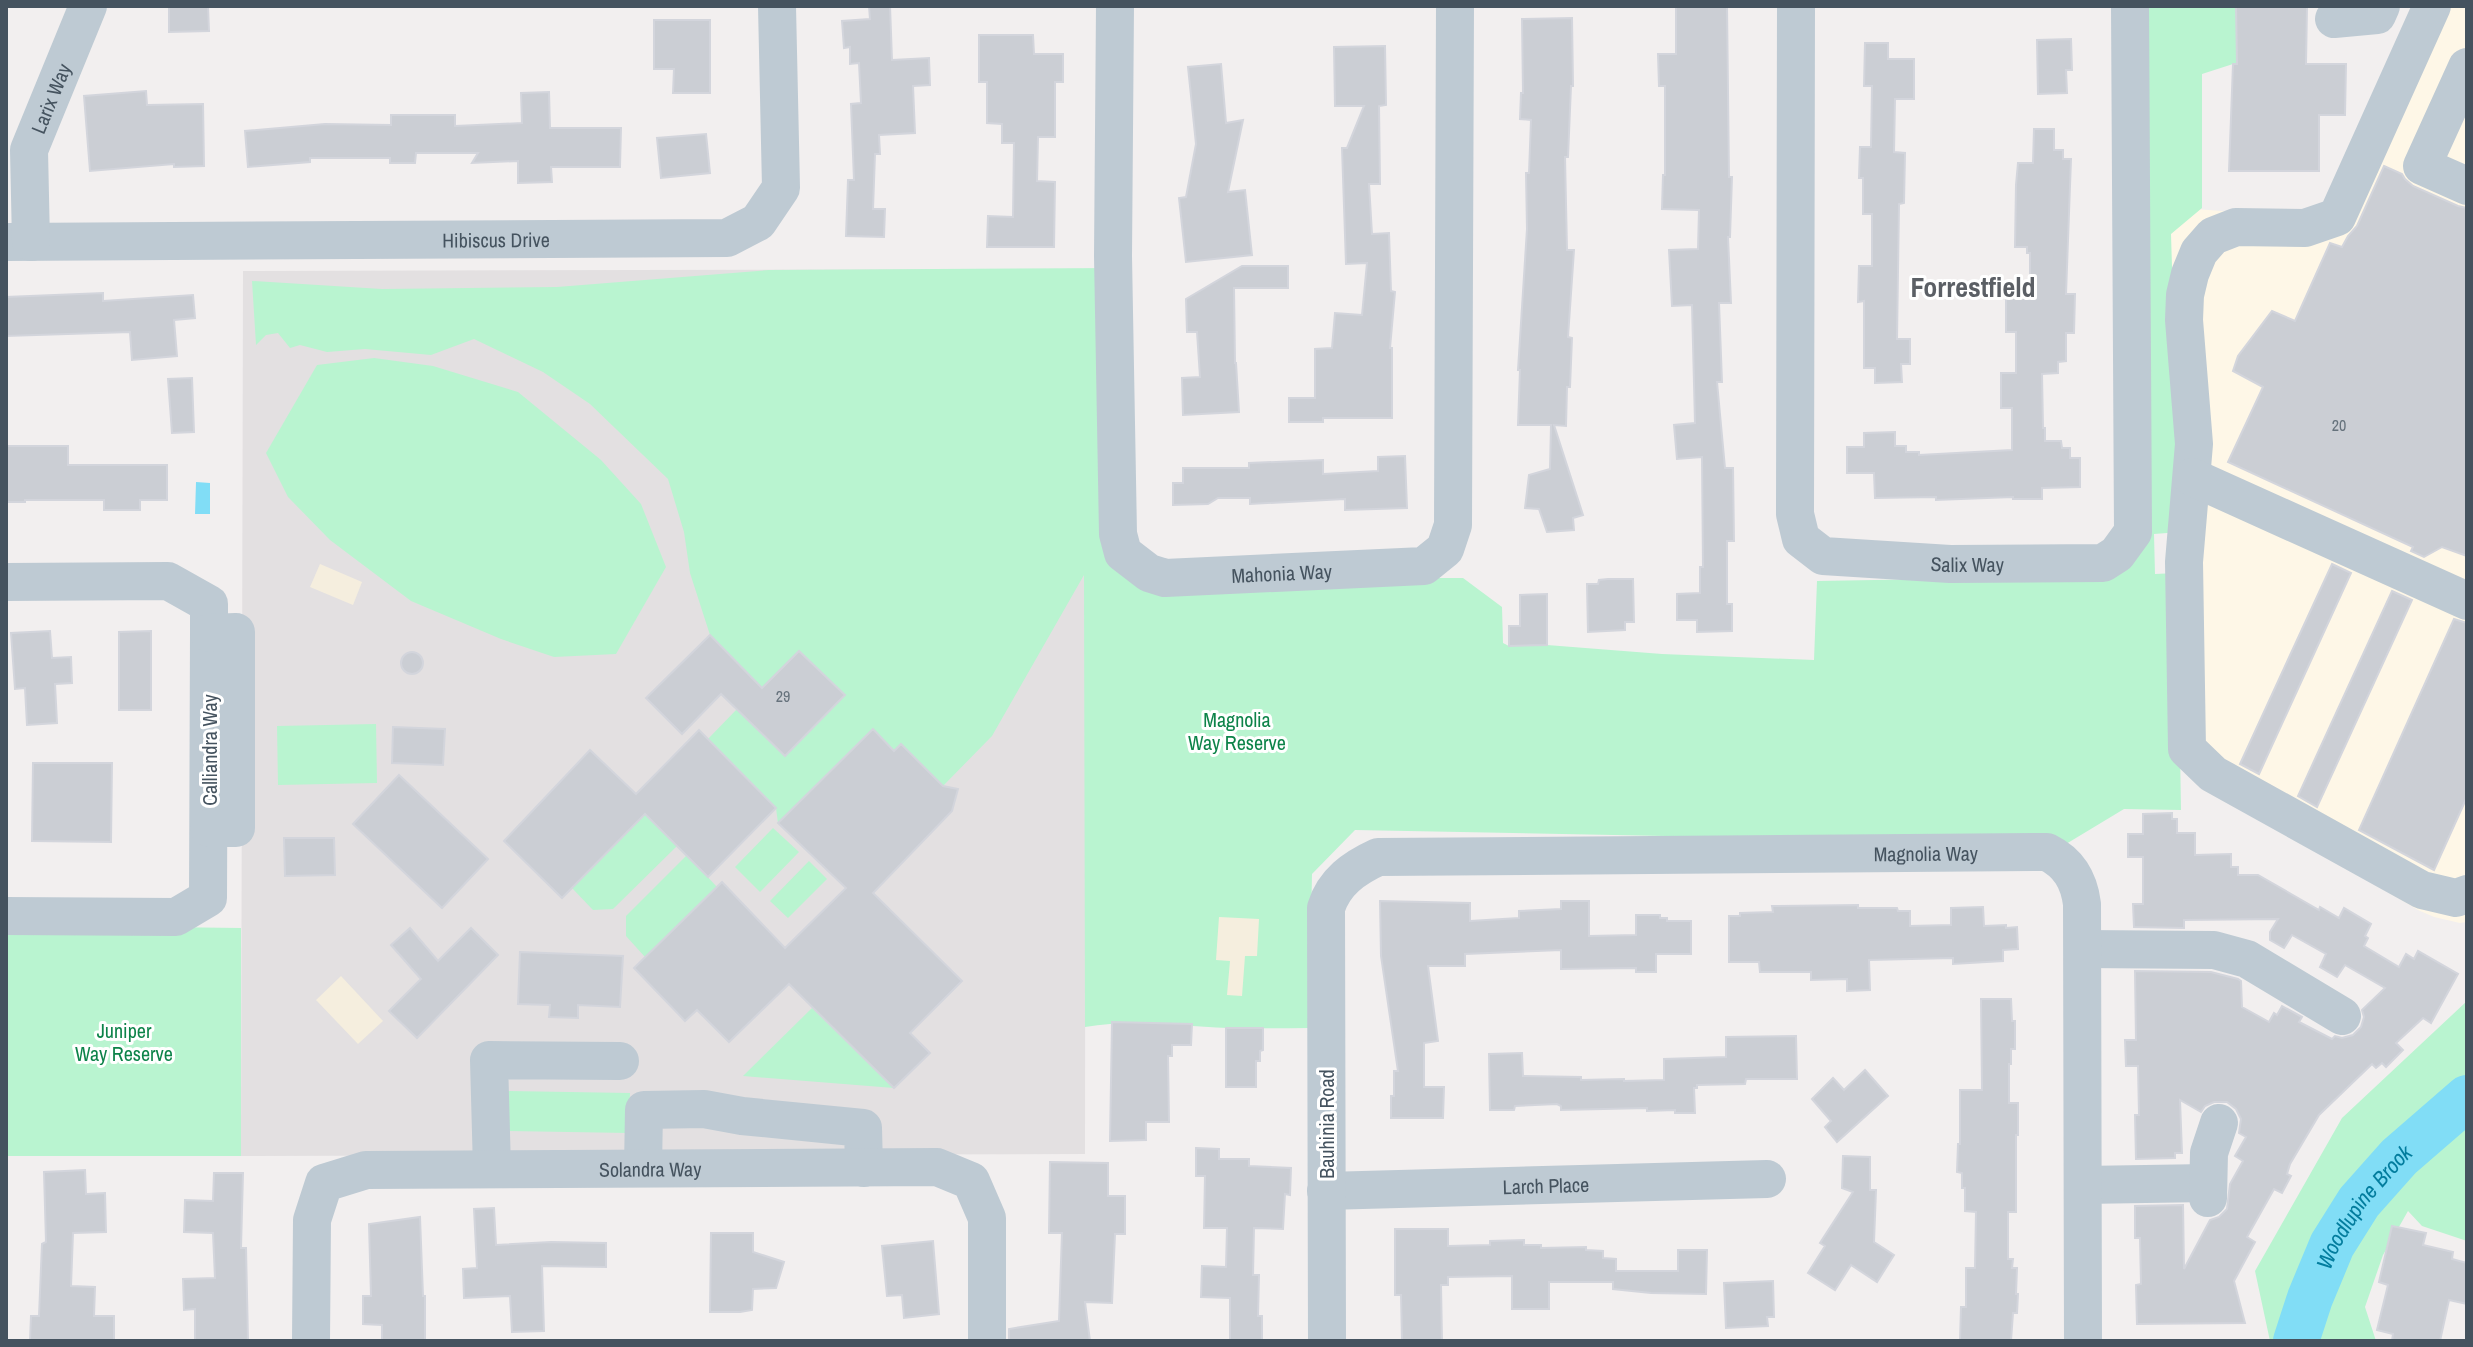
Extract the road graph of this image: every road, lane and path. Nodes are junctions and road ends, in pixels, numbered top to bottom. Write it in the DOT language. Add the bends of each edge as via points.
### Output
graph roads {
  1 [pos="88,6"];
  2 [pos="777,6"];
  3 [pos="1115,6"];
  4 [pos="1455,6"];
  5 [pos="1796,6"];
  6 [pos="2130,6"];
  7 [pos="2381,6"];
  8 [pos="2334,19"];
  9 [pos="2426,19"];
  10 [pos="2467,54"];
  11 [pos="2467,67"];
  12 [pos="2467,186"];
  13 [pos="18,242"];
  14 [pos="2192,477"];
  15 [pos="6,582"];
  16 [pos="2467,601"];
  17 [pos="2467,894"];
  18 [pos="1326,908"];
  19 [pos="6,916"];
  20 [pos="2083,949"];
  21 [pos="2342,1016"];
  22 [pos="620,1061"];
  23 [pos="2219,1123"];
  24 [pos="643,1168"];
  25 [pos="864,1168"];
  26 [pos="492,1169"];
  27 [pos="1767,1179"];
  28 [pos="2083,1185"];
  29 [pos="1326,1191"];
  30 [pos="311,1341"];
  31 [pos="987,1341"];
  32 [pos="1327,1341"];
  33 [pos="2083,1341"];
  1 -- 13 [label="street, Larix Way" via="29,150"];
  2 -- 13 [label="street, Hibiscus Drive" via="781,188 758,222 727,238"];
  3 -- 4 [label="street, Mahonia Way" via="1118,534 1123,553 1165,578 1424,566 1445,549 1453,525"];
  5 -- 6 [label="street, Salix Way" via="1795,514 1801,539 1823,556 1966,564 2103,563 2133,532"];
  7 -- 8 [label="street" via="2377,15"];
  9 -- 10 [label="street"];
  9 -- 14 [label="street" via="2337,217 2305,228 2236,227 2213,236 2199,252 2185,295 2184,320"];
  11 -- 12 [label="street" via="2422,166"];
  14 -- 16 [label="street"];
  14 -- 17 [label="street" via="2184,562 2187,749 2213,774 2422,890 2456,898"];
  15 -- 19 [label="street, Calliandra Way" via="168,581 209,604 208,898 176,917"];
  18 -- 20 [label="street, Magnolia Way" via="1344,877 1378,857 2047,852 2071,870 2077,882"];
  18 -- 29 [label="street, Bauhinia Road"];
  20 -- 21 [label="street" via="2214,950 2247,959"];
  20 -- 28 [label="street, Magnolia Way"];
  22 -- 26 [label="street" via="489,1060"];
  23 -- 28 [label="street" via="2209,1153 2208,1190"];
  24 -- 25 [label="street, Solandra Way"];
  24 -- 25 [label="street" via="644,1110 704,1109 863,1128"];
  24 -- 26 [label="street, Solandra Way"];
  25 -- 31 [label="street, Solandra Way" via="937,1167 971,1181 987,1218"];
  26 -- 30 [label="street, Solandra Way" via="366,1170 324,1183 312,1220"];
  27 -- 29 [label="street, Larch Place"];
  28 -- 33 [label="street, Magnolia Way"];
  29 -- 32 [label="street, Bauhinia Road"];
}
